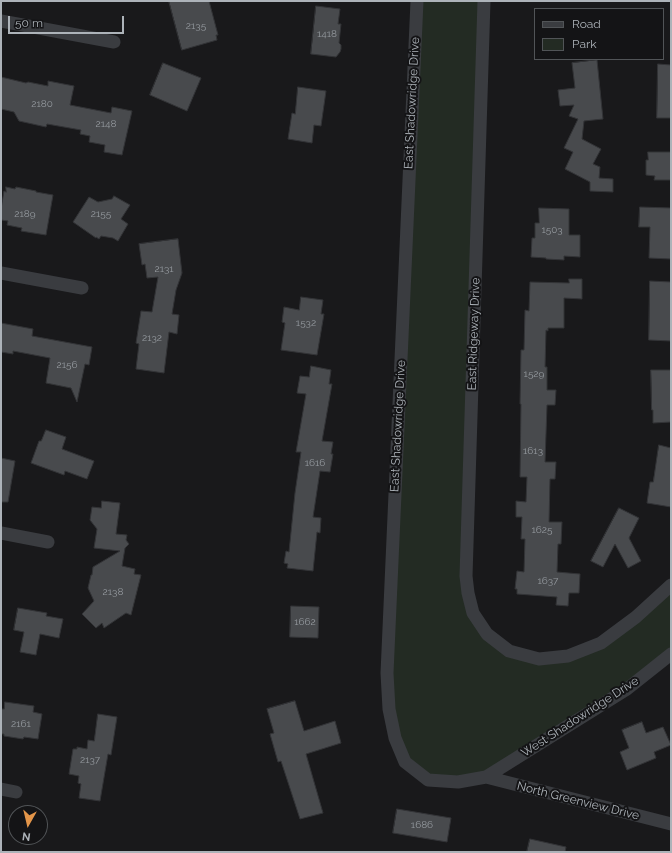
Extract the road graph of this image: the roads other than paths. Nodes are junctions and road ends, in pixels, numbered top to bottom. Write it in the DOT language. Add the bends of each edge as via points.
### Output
graph roads {
  1 [pos="417,1"];
  2 [pos="484,1"];
  3 [pos="1,21"];
  4 [pos="114,42"];
  5 [pos="1,273"];
  6 [pos="82,288"];
  7 [pos="1,533"];
  8 [pos="48,542"];
  9 [pos="671,585"];
  10 [pos="671,654"];
  11 [pos="486,777"];
  12 [pos="1,789"];
  13 [pos="16,792"];
  14 [pos="671,824"];
  1 -- 11 [label="street, East Shadowridge Drive" via="387,665 389,709 395,738 405,762 428,780 458,782"];
  2 -- 9 [label="street, East Ridgeway Drive" via="466,576 473,613 487,634 509,651 539,659 568,656 601,643 636,617"];
  3 -- 4 [label="street"];
  5 -- 6 [label="street"];
  7 -- 8 [label="street"];
  10 -- 11 [label="street, West Shadowridge Drive" via="627,689"];
  11 -- 14 [label="street, North Greenview Drive"];
  12 -- 13 [label="street"];
}
